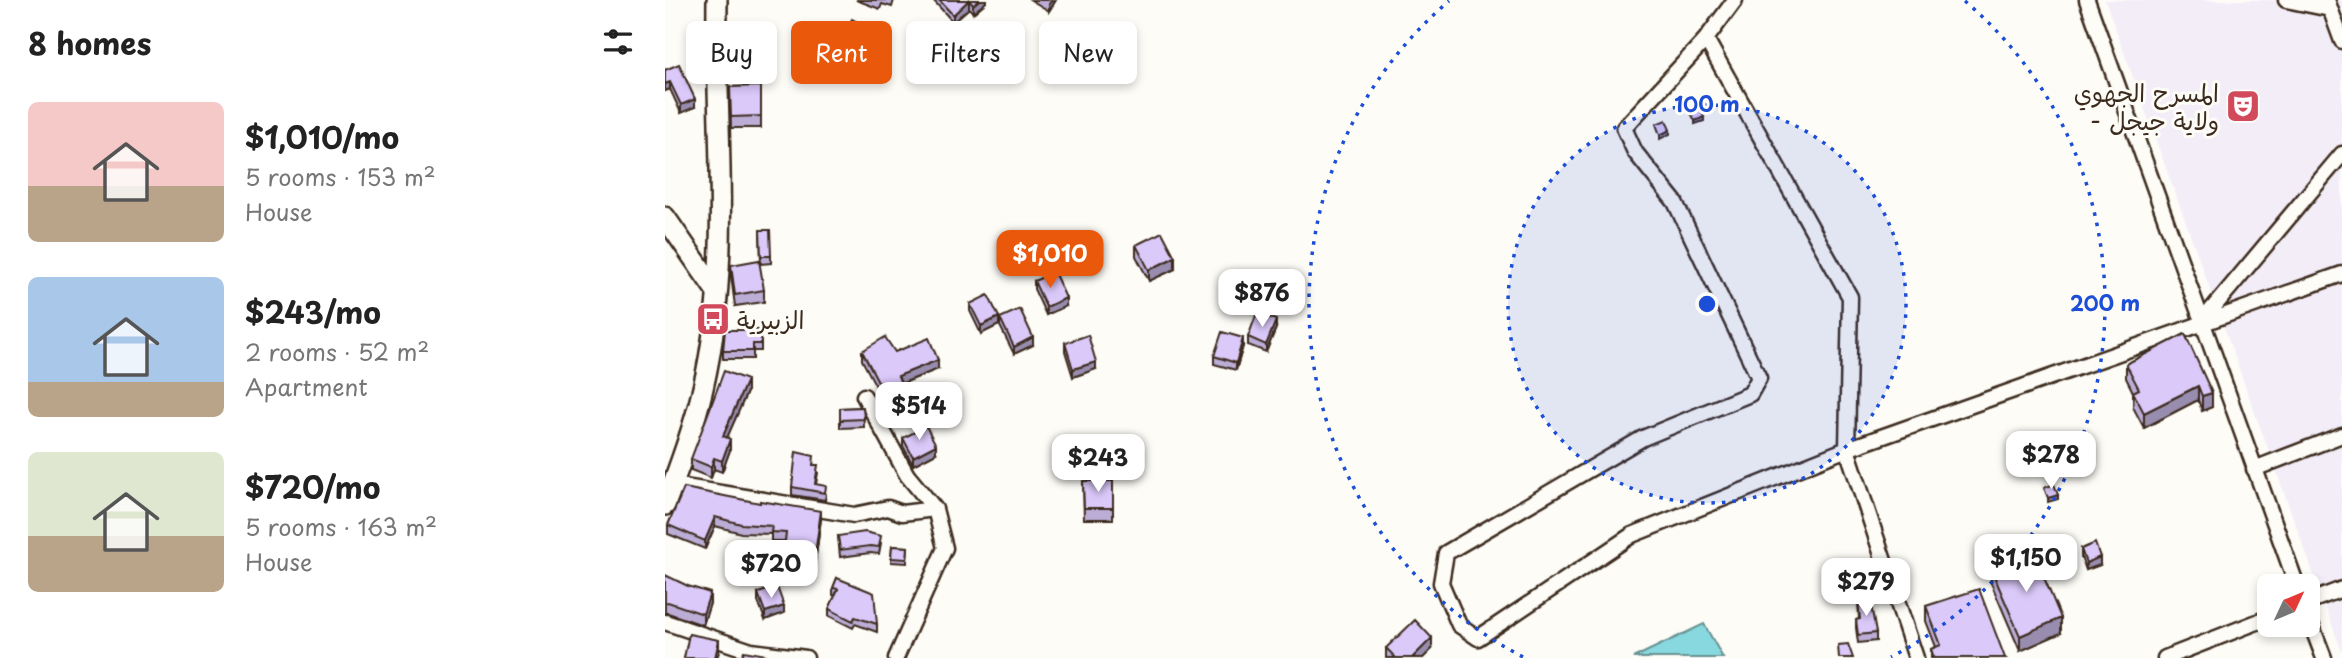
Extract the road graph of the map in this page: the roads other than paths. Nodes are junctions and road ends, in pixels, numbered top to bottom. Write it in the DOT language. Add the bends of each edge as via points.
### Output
graph roads {
  1 [pos="717,0"];
  2 [pos="1735,0"];
  3 [pos="2087,0"];
  4 [pos="2286,0"];
  5 [pos="2333,9"];
  6 [pos="1706,39"];
  7 [pos="2342,41"];
  8 [pos="2342,155"];
  9 [pos="665,217"];
  10 [pos="2342,274"];
  11 [pos="717,292"];
  12 [pos="2201,322"];
  13 [pos="865,396"];
  14 [pos="2342,435"];
  15 [pos="1847,449"];
  16 [pos="2254,468"];
  17 [pos="673,485"];
  18 [pos="665,505"];
  19 [pos="935,509"];
  20 [pos="2293,574"];
  21 [pos="2342,589"];
  22 [pos="2321,597"];
  23 [pos="665,622"];
  24 [pos="2257,622"];
  25 [pos="2316,637"];
  26 [pos="806,658"];
  27 [pos="896,658"];
  28 [pos="1916,658"];
  29 [pos="2165,658"];
  30 [pos="2324,658"];
  1 -- 11 [label="main road" via="721,199"];
  2 -- 6 [label="street"];
  3 -- 12 [label="street"];
  4 -- 5 [label="street"];
  5 -- 7 [label="street"];
  6 -- 15 [label="street" via="1850,297"];
  6 -- 15 [label="street" via="1624,128 1635,152 1675,202 1759,379 1750,394 1643,438 1446,553 1441,583 1459,625 1478,638 1632,535"];
  8 -- 12 [label="street"];
  9 -- 11 [label="main road"];
  10 -- 12 [label="street"];
  11 -- 17 [label="main road" via="703,389"];
  12 -- 15 [label="street"];
  12 -- 16 [label="street"];
  13 -- 19 [label="street" via="907,475"];
  14 -- 16 [label="street"];
  15 -- 28 [label="street"];
  16 -- 20 [label="street"];
  17 -- 18 [label="main road"];
  17 -- 19 [label="street" via="854,515 888,508 902,513"];
  19 -- 27 [label="street" via="945,548"];
  21 -- 22 [label="street"];
  23 -- 26 [label="street" via="751,651"];
  24 -- 29 [label="street"];
  25 -- 30 [label="street"];
}
